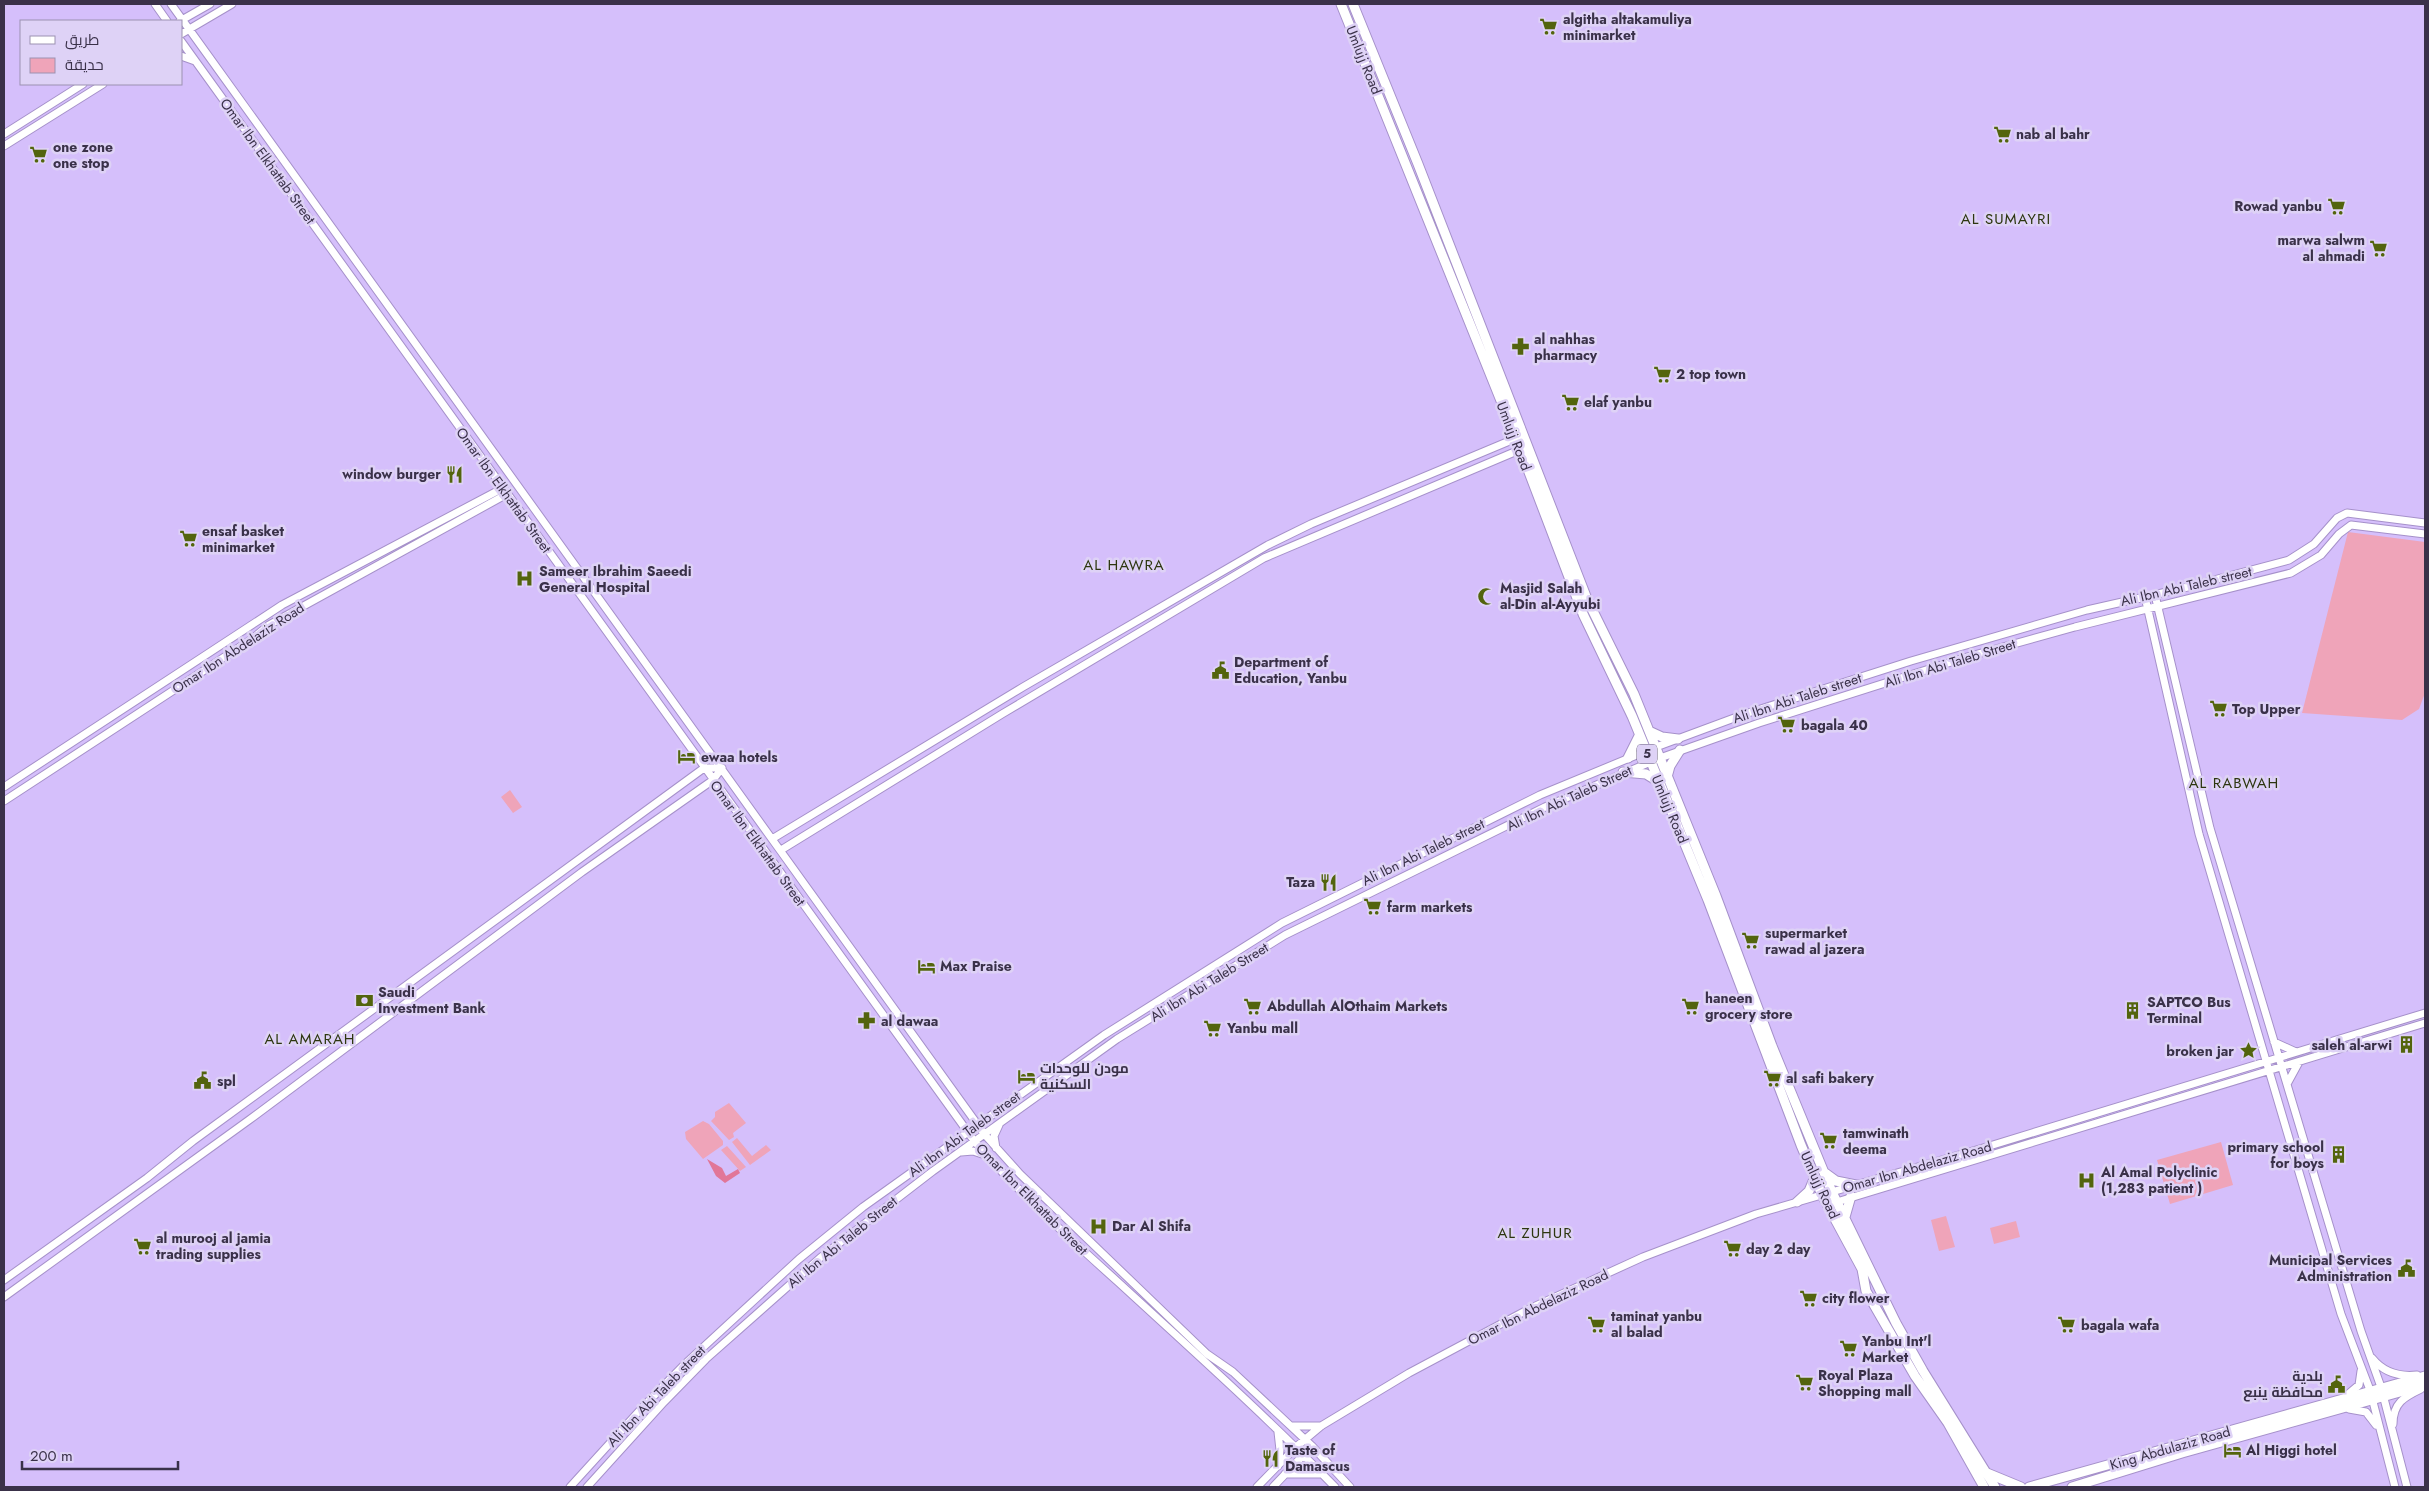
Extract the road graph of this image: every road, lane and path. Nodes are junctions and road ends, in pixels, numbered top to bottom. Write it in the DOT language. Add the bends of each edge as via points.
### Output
graph roads {
  1 [pos="155,4"];
  2 [pos="210,4"];
  3 [pos="232,4"];
  4 [pos="1341,4"];
  5 [pos="1353,4"];
  6 [pos="171,5"];
  7 [pos="200,10"];
  8 [pos="160,12"];
  9 [pos="207,18"];
  10 [pos="161,20"];
  11 [pos="167,20"];
  12 [pos="181,20"];
  13 [pos="182,21"];
  14 [pos="189,29"];
  15 [pos="182,33"];
  16 [pos="182,42"];
  17 [pos="201,46"];
  18 [pos="182,56"];
  19 [pos="197,62"];
  20 [pos="81,85"];
  21 [pos="101,85"];
  22 [pos="26,121"];
  23 [pos="32,129"];
  24 [pos="4,134"];
  25 [pos="4,146"];
  26 [pos="1520,436"];
  27 [pos="1524,448"];
  28 [pos="505,491"];
  29 [pos="2425,523"];
  30 [pos="2425,534"];
  31 [pos="2155,595"];
  32 [pos="2145,597"];
  33 [pos="2158,607"];
  34 [pos="2148,609"];
  35 [pos="1649,731"];
  36 [pos="1640,736"];
  37 [pos="1678,739"];
  38 [pos="1656,747"];
  39 [pos="1680,750"];
  40 [pos="1646,751"];
  41 [pos="1628,758"];
  42 [pos="1660,758"];
  43 [pos="1650,762"];
  44 [pos="704,768"];
  45 [pos="722,768"];
  46 [pos="1623,772"];
  47 [pos="713,780"];
  48 [pos="1663,780"];
  49 [pos="4,787"];
  50 [pos="4,801"];
  51 [pos="772,839"];
  52 [pos="781,850"];
  53 [pos="2425,1013"];
  54 [pos="2425,1023"];
  55 [pos="2274,1042"];
  56 [pos="2262,1046"];
  57 [pos="2297,1052"];
  58 [pos="2279,1058"];
  59 [pos="2267,1062"];
  60 [pos="2299,1062"];
  61 [pos="2254,1066"];
  62 [pos="2282,1067"];
  63 [pos="2270,1071"];
  64 [pos="2257,1075"];
  65 [pos="2274,1084"];
  66 [pos="2287,1084"];
  67 [pos="966,1109"];
  68 [pos="992,1114"];
  69 [pos="956,1117"];
  70 [pos="999,1124"];
  71 [pos="977,1125"];
  72 [pos="967,1132"];
  73 [pos="985,1135"];
  74 [pos="975,1142"];
  75 [pos="952,1143"];
  76 [pos="996,1148"];
  77 [pos="959,1153"];
  78 [pos="987,1156"];
  79 [pos="1824,1172"];
  80 [pos="1815,1177"];
  81 [pos="1856,1185"];
  82 [pos="1832,1192"];
  83 [pos="1822,1195"];
  84 [pos="1851,1196"];
  85 [pos="1836,1201"];
  86 [pos="1797,1202"];
  87 [pos="1826,1204"];
  88 [pos="1845,1217"];
  89 [pos="4,1280"];
  90 [pos="4,1297"];
  91 [pos="2369,1354"];
  92 [pos="2359,1364"];
  93 [pos="2425,1375"];
  94 [pos="2425,1386"];
  95 [pos="2382,1392"];
  96 [pos="2371,1395"];
  97 [pos="2336,1405"];
  98 [pos="1290,1426"];
  99 [pos="1321,1426"];
  100 [pos="1278,1432"];
  101 [pos="2393,1434"];
  102 [pos="2382,1437"];
  103 [pos="1305,1440"];
  104 [pos="1312,1446"];
  105 [pos="1296,1447"];
  106 [pos="1303,1454"];
  107 [pos="1278,1466"];
  108 [pos="1987,1473"];
  109 [pos="1285,1474"];
  110 [pos="1322,1474"];
  111 [pos="570,1487"];
  112 [pos="587,1487"];
  113 [pos="1257,1487"];
  114 [pos="1273,1487"];
  115 [pos="1335,1487"];
  116 [pos="1350,1487"];
  117 [pos="1983,1487"];
  118 [pos="1995,1487"];
  119 [pos="2021,1487"];
  120 [pos="2029,1487"];
  121 [pos="2072,1487"];
  122 [pos="2395,1487"];
  123 [pos="2407,1487"];
  1 -- 8 [label="main road"];
  2 -- 7 [label="main road"];
  3 -- 9 [label="main road"];
  4 -- 26 [label="highway, Umlujj Road / 5"];
  5 -- 26 [label="highway, Umlujj Road / 5"];
  6 -- 7 [label="main road" via="185,12"];
  6 -- 12 [label="main road, Omar Ibn Elkhattab Street"];
  7 -- 12 [label="main road"];
  8 -- 10 [label="main road"];
  8 -- 11 [label="main road"];
  9 -- 14 [label="main road"];
  9 -- 17 [label="main road" via="199,30"];
  13 -- 14 [label="main road, Omar Ibn Elkhattab Street"];
  14 -- 15 [label="main road"];
  14 -- 17 [label="main road, Omar Ibn Elkhattab Street"];
  16 -- 19 [label="main road, Omar Ibn Elkhattab Street"];
  17 -- 45 [label="main road, Omar Ibn Elkhattab Street"];
  18 -- 19 [label="main road"];
  19 -- 28 [label="main road, Omar Ibn Elkhattab Street"];
  20 -- 22 [label="main road"];
  21 -- 23 [label="main road"];
  22 -- 23 [label="main road"];
  22 -- 24 [label="main road"];
  23 -- 25 [label="main road"];
  26 -- 27 [label="highway, Umlujj Road / 5"];
  26 -- 51 [label="main road" via="1268,545"];
  27 -- 35 [label="highway, Umlujj Road / 5"];
  27 -- 36 [label="highway, Umlujj Road / 5" via="1584,614"];
  27 -- 52 [label="main road" via="1264,558"];
  28 -- 44 [label="main road, Omar Ibn Elkhattab Street"];
  28 -- 49 [label="main road, Omar Ibn Abdelaziz Road" via="282,606"];
  28 -- 50 [label="main road, Omar Ibn Abdelaziz Road" via="269,625"];
  29 -- 31 [label="main road, Ali Ibn Abi Taleb street" via="2346,513 2337,518 2314,544 2289,560"];
  30 -- 33 [label="main road, Ali Ibn Abi Taleb Street" via="2351,525 2320,556 2291,573"];
  31 -- 32 [label="main road, Ali Ibn Abi Taleb street"];
  31 -- 33 [label="main road"];
  32 -- 34 [label="main road"];
  32 -- 37 [label="main road, Ali Ibn Abi Taleb street" via="2087,610 1911,661"];
  33 -- 34 [label="main road, Ali Ibn Abi Taleb Street"];
  33 -- 55 [label="main road" via="2210,828"];
  34 -- 39 [label="main road, Ali Ibn Abi Taleb Street" via="1961,659"];
  34 -- 56 [label="main road" via="2199,834"];
  35 -- 37 [label="highway"];
  35 -- 38 [label="highway, Umlujj Road / 5"];
  36 -- 40 [label="highway, Umlujj Road / 5"];
  36 -- 41 [label="highway"];
  37 -- 38 [label="main road, Ali Ibn Abi Taleb street"];
  38 -- 40 [label="main road, Ali Ibn Abi Taleb street"];
  38 -- 42 [label="highway, Umlujj Road / 5"];
  39 -- 42 [label="main road, Ali Ibn Abi Taleb Street"];
  39 -- 48 [label="highway"];
  40 -- 41 [label="main road, Ali Ibn Abi Taleb street"];
  40 -- 43 [label="highway, Umlujj Road / 5"];
  41 -- 68 [label="main road, Ali Ibn Abi Taleb street" via="1540,795 1282,923 1104,1034"];
  42 -- 43 [label="main road, Ali Ibn Abi Taleb Street"];
  42 -- 48 [label="highway, Umlujj Road / 5"];
  43 -- 46 [label="main road, Ali Ibn Abi Taleb Street"];
  43 -- 48 [label="highway, Umlujj Road / 5"];
  44 -- 45 [label="main road"];
  44 -- 47 [label="main road, Omar Ibn Elkhattab Street"];
  44 -- 89 [label="main road"];
  45 -- 47 [label="main road"];
  45 -- 51 [label="main road, Omar Ibn Elkhattab Street"];
  46 -- 48 [label="highway" via="1646,774"];
  46 -- 70 [label="main road, Ali Ibn Abi Taleb Street" via="1285,935 1117,1039"];
  47 -- 69 [label="main road, Omar Ibn Elkhattab Street"];
  47 -- 90 [label="main road" via="574,877 249,1120"];
  48 -- 79 [label="highway, Umlujj Road / 5" via="1716,896 1772,1046"];
  48 -- 80 [label="highway, Umlujj Road / 5"];
  51 -- 52 [label="main road, Omar Ibn Elkhattab Street"];
  52 -- 67 [label="main road, Omar Ibn Elkhattab Street"];
  53 -- 57 [label="main road, Omar Ibn Abdelaziz Road"];
  54 -- 60 [label="main road, Omar Ibn Abdelaziz Road"];
  55 -- 57 [label="main road"];
  55 -- 58 [label="main road"];
  56 -- 59 [label="main road"];
  56 -- 61 [label="main road"];
  57 -- 58 [label="main road, Omar Ibn Abdelaziz Road"];
  58 -- 59 [label="main road, Omar Ibn Abdelaziz Road"];
  58 -- 62 [label="main road"];
  59 -- 61 [label="main road, Omar Ibn Abdelaziz Road"];
  59 -- 63 [label="main road"];
  60 -- 62 [label="main road, Omar Ibn Abdelaziz Road"];
  60 -- 66 [label="main road"];
  61 -- 81 [label="main road, Omar Ibn Abdelaziz Road"];
  62 -- 63 [label="main road, Omar Ibn Abdelaziz Road"];
  62 -- 66 [label="main road"];
  63 -- 64 [label="main road, Omar Ibn Abdelaziz Road"];
  63 -- 65 [label="main road"];
  64 -- 65 [label="main road"];
  64 -- 84 [label="main road, Omar Ibn Abdelaziz Road"];
  65 -- 92 [label="main road" via="2341,1314"];
  66 -- 91 [label="main road"];
  67 -- 68 [label="main road" via="978,1116"];
  67 -- 71 [label="main road, Omar Ibn Elkhattab Street"];
  68 -- 71 [label="main road, Ali Ibn Abi Taleb street"];
  69 -- 72 [label="main road, Omar Ibn Elkhattab Street"];
  69 -- 75 [label="main road" via="959,1131"];
  70 -- 73 [label="main road, Ali Ibn Abi Taleb Street"];
  70 -- 76 [label="main road" via="994,1136"];
  71 -- 72 [label="main road, Ali Ibn Abi Taleb street"];
  71 -- 73 [label="main road, Omar Ibn Elkhattab Street"];
  72 -- 74 [label="main road, Omar Ibn Elkhattab Street"];
  72 -- 75 [label="main road, Ali Ibn Abi Taleb street"];
  73 -- 74 [label="main road, Ali Ibn Abi Taleb Street"];
  73 -- 76 [label="main road, Omar Ibn Elkhattab Street"];
  74 -- 77 [label="main road, Ali Ibn Abi Taleb Street"];
  74 -- 78 [label="main road, Omar Ibn Elkhattab Street"];
  75 -- 111 [label="main road, Ali Ibn Abi Taleb street" via="863,1207 799,1259 678,1370"];
  76 -- 98 [label="main road, Omar Ibn Elkhattab Street" via="1207,1354 1233,1372"];
  77 -- 78 [label="main road" via="973,1151"];
  77 -- 112 [label="main road, Ali Ibn Abi Taleb Street" via="820,1258 738,1329 664,1402"];
  78 -- 100 [label="main road, Omar Ibn Elkhattab Street"];
  79 -- 81 [label="highway" via="1836,1181"];
  79 -- 82 [label="highway, Umlujj Road / 5"];
  80 -- 83 [label="highway, Umlujj Road / 5"];
  80 -- 86 [label="highway" via="1809,1192"];
  81 -- 82 [label="main road, Omar Ibn Abdelaziz Road"];
  82 -- 83 [label="main road, Omar Ibn Abdelaziz Road"];
  82 -- 85 [label="highway, Umlujj Road / 5"];
  83 -- 86 [label="main road, Omar Ibn Abdelaziz Road"];
  83 -- 87 [label="highway, Umlujj Road / 5"];
  84 -- 85 [label="main road, Omar Ibn Abdelaziz Road"];
  84 -- 88 [label="highway"];
  85 -- 87 [label="main road, Omar Ibn Abdelaziz Road"];
  85 -- 88 [label="highway, Umlujj Road / 5"];
  86 -- 99 [label="main road, Omar Ibn Abdelaziz Road" via="1704,1232 1529,1309 1409,1373"];
  87 -- 117 [label="highway, Umlujj Road / 5" via="1862,1269 1866,1291"];
  88 -- 108 [label="highway, Umlujj Road / 5" via="1914,1355"];
  91 -- 93 [label="main road" via="2382,1368 2398,1376"];
  91 -- 95 [label="main road"];
  92 -- 96 [label="main road"];
  92 -- 97 [label="main road" via="2359,1385"];
  93 -- 95 [label="highway, King Abdulaziz Road"];
  94 -- 95 [label="highway, King Abdulaziz Road"];
  94 -- 101 [label="main road" via="2398,1403 2394,1412"];
  95 -- 96 [label="highway, King Abdulaziz Road"];
  95 -- 101 [label="main road"];
  96 -- 97 [label="highway, King Abdulaziz Road"];
  96 -- 102 [label="main road"];
  97 -- 102 [label="main road" via="2366,1412"];
  97 -- 120 [label="highway, King Abdulaziz Road"];
  97 -- 121 [label="highway, King Abdulaziz Road"];
  98 -- 99 [label="main road"];
  98 -- 103 [label="main road, Omar Ibn Elkhattab Street"];
  99 -- 103 [label="main road, Omar Ibn Abdelaziz Road"];
  100 -- 105 [label="main road, Omar Ibn Elkhattab Street"];
  100 -- 107 [label="main road"];
  101 -- 123 [label="main road"];
  102 -- 122 [label="main road"];
  103 -- 104 [label="main road, Omar Ibn Elkhattab Street"];
  103 -- 105 [label="main road, Omar Ibn Abdelaziz Road"];
  104 -- 106 [label="main road"];
  104 -- 116 [label="main road, Omar Ibn Elkhattab Street"];
  105 -- 106 [label="main road, Omar Ibn Elkhattab Street"];
  105 -- 107 [label="main road, Omar Ibn Abdelaziz Road"];
  106 -- 109 [label="main road"];
  106 -- 110 [label="main road, Omar Ibn Elkhattab Street"];
  107 -- 113 [label="main road, Omar Ibn Abdelaziz Road"];
  108 -- 118 [label="highway, Umlujj Road / 5"];
  108 -- 119 [label="highway"];
  109 -- 110 [label="main road"];
  109 -- 114 [label="main road"];
  110 -- 115 [label="main road, Omar Ibn Elkhattab Street"];
}
